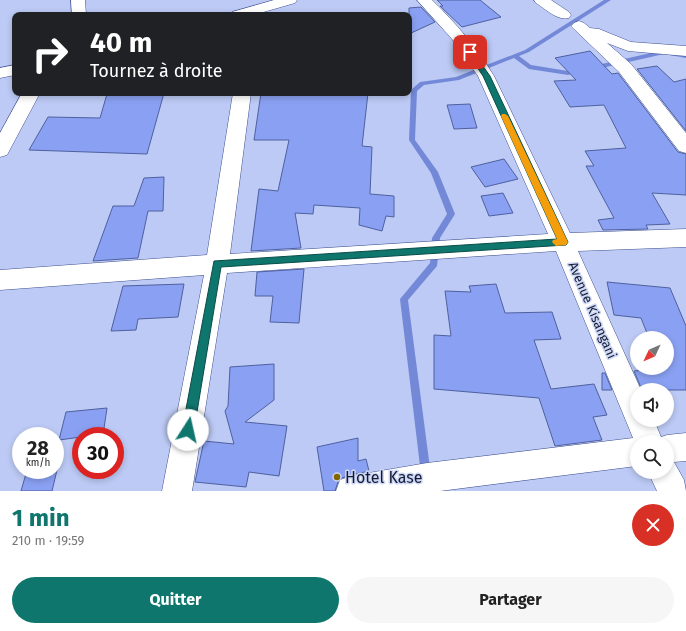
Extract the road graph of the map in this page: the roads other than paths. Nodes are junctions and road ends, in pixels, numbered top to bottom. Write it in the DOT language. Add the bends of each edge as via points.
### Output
graph roads {
  1 [pos="78,0"];
  2 [pos="290,0"];
  3 [pos="424,0"];
  4 [pos="541,0"];
  5 [pos="251,8"];
  6 [pos="79,12"];
  7 [pos="564,15"];
  8 [pos="686,51"];
  9 [pos="12,71"];
  10 [pos="0,73"];
  11 [pos="29,96"];
  12 [pos="242,96"];
  13 [pos="686,146"];
  14 [pos="0,150"];
  15 [pos="686,238"];
  16 [pos="563,242"];
  17 [pos="217,264"];
  18 [pos="0,280"];
  19 [pos="630,397"];
  20 [pos="686,447"];
  21 [pos="674,448"];
  22 [pos="630,453"];
  23 [pos="667,479"];
  24 [pos="177,491"];
  25 [pos="350,491"];
  26 [pos="673,491"];
  1 -- 6 [label="street"];
  2 -- 5 [label="street"];
  3 -- 16 [label="street, Avenue Kisangani" via="444,19 482,70"];
  4 -- 7 [label="street"];
  8 -- 13 [label="street" via="628,46 582,29 625,68"];
  9 -- 10 [label="street"];
  11 -- 14 [label="street"];
  12 -- 17 [label="street"];
  15 -- 16 [label="street"];
  16 -- 17 [label="street"];
  16 -- 19 [label="street, Avenue Kisangani"];
  17 -- 18 [label="street"];
  17 -- 24 [label="street"];
  20 -- 21 [label="street"];
  22 -- 25 [label="street" via="427,478"];
  23 -- 26 [label="street"];
}
